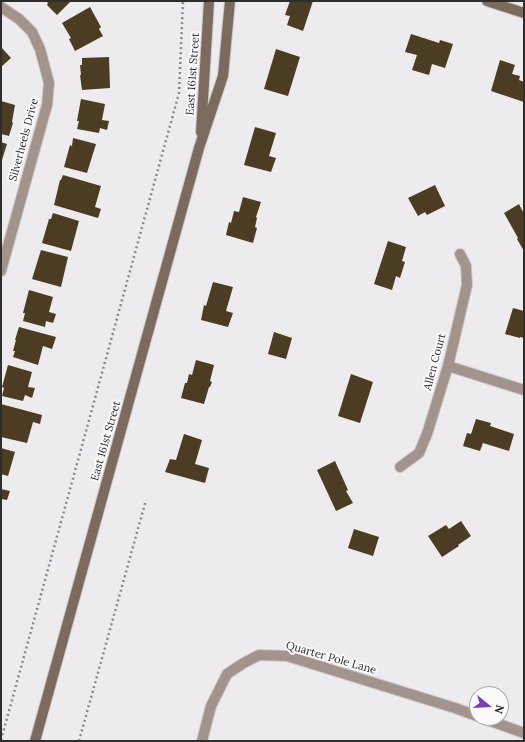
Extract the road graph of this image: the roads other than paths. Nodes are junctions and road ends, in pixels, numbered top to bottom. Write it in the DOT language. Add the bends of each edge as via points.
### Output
graph roads {
  1 [pos="210,1"];
  2 [pos="230,1"];
  3 [pos="487,1"];
  4 [pos="1,7"];
  5 [pos="524,13"];
  6 [pos="199,148"];
  7 [pos="460,254"];
  8 [pos="1,271"];
  9 [pos="448,366"];
  10 [pos="524,390"];
  11 [pos="400,467"];
  12 [pos="469,713"];
  13 [pos="504,726"];
  14 [pos="524,733"];
  15 [pos="35,741"];
  16 [pos="202,741"];
  1 -- 6 [label="street, East 161st Street"];
  2 -- 6 [label="street, East 161st Street" via="223,76"];
  3 -- 5 [label="street"];
  4 -- 8 [label="street, Silverheels Drive" via="20,19 32,32 40,49 49,83 47,105"];
  6 -- 15 [label="street, East 161st Street"];
  7 -- 9 [label="street, Allen Court" via="466,266 466,285"];
  9 -- 10 [label="street"];
  9 -- 11 [label="street, Allen Court" via="419,453"];
  12 -- 16 [label="street, Quarter Pole Lane" via="287,656 260,655 227,674 212,706"];
  13 -- 14 [label="street"];
}
